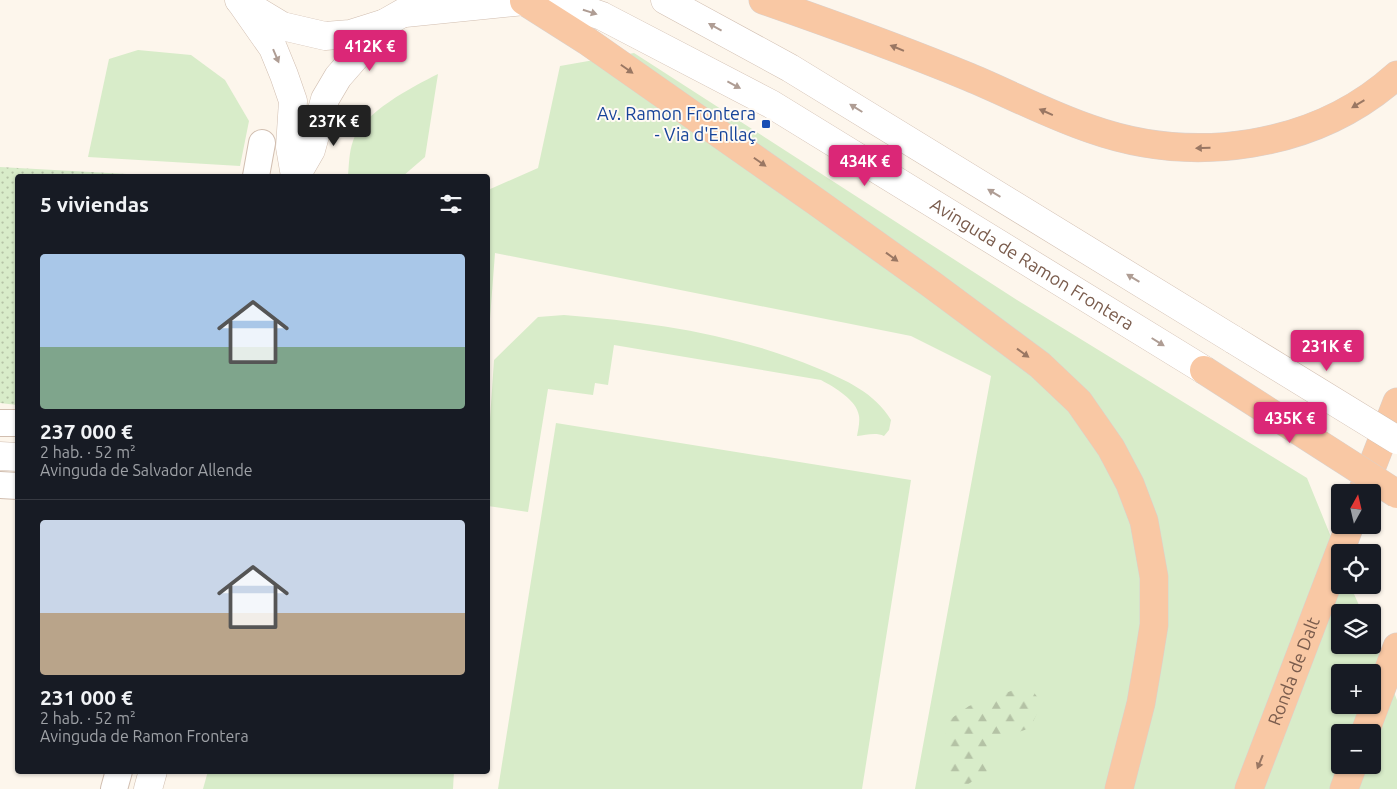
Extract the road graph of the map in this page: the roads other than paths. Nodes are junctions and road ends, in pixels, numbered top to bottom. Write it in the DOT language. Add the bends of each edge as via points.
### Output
graph roads {
  1 [pos="240,0"];
  2 [pos="665,0"];
  3 [pos="763,0"];
  4 [pos="524,1"];
  5 [pos="405,12"];
  6 [pos="1397,76"];
  7 [pos="262,143"];
  8 [pos="256,174"];
  9 [pos="295,174"];
  10 [pos="296,174"];
  11 [pos="1204,370"];
  12 [pos="1397,402"];
  13 [pos="0,423"];
  14 [pos="15,423"];
  15 [pos="1397,440"];
  16 [pos="0,456"];
  17 [pos="15,457"];
  18 [pos="1397,483"];
  19 [pos="1365,484"];
  20 [pos="0,485"];
  21 [pos="15,486"];
  22 [pos="1397,494"];
  23 [pos="1347,534"];
  24 [pos="1397,647"];
  25 [pos="1368,724"];
  26 [pos="118,774"];
  27 [pos="152,774"];
  28 [pos="1350,774"];
  29 [pos="114,789"];
  30 [pos="148,789"];
  31 [pos="1119,789"];
  32 [pos="1249,789"];
  33 [pos="1344,789"];
  1 -- 5 [label="street, Avinguda de Ramon Frontera" via="282,26 325,36 350,34"];
  1 -- 9 [label="street, one-way" via="273,48 293,101 290,147"];
  15 -- 2 [label="street, one-way, bridge" via="790,68"];
  6 -- 3 [label="highway, one-way" via="1357,105 1282,137 1217,148 1164,147 1092,130 876,39"];
  4 -- 5 [label="street, Avinguda de Ramon Frontera"];
  4 -- 11 [label="street, Avinguda de Ramon Frontera, one-way" via="585,10 602,16 771,104"];
  4 -- 31 [label="highway, one-way" via="587,41 818,202 1040,365 1079,402 1111,448 1130,484 1144,521 1154,577 1154,625 1148,662"];
  5 -- 10 [label="street" via="350,62 329,92 311,150"];
  7 -- 8 [label="street"];
  11 -- 18 [label="street, Avinguda de Ramon Frontera, bridge"];
  11 -- 22 [label="highway, bridge"];
  12 -- 19 [label="highway"];
  13 -- 14 [label="street"];
  16 -- 17 [label="street"];
  20 -- 21 [label="street"];
  23 -- 32 [label="highway, Ronda de Dalt, one-way"];
  24 -- 25 [label="highway"];
  26 -- 29 [label="street"];
  27 -- 30 [label="street"];
  28 -- 33 [label="highway"];
}
